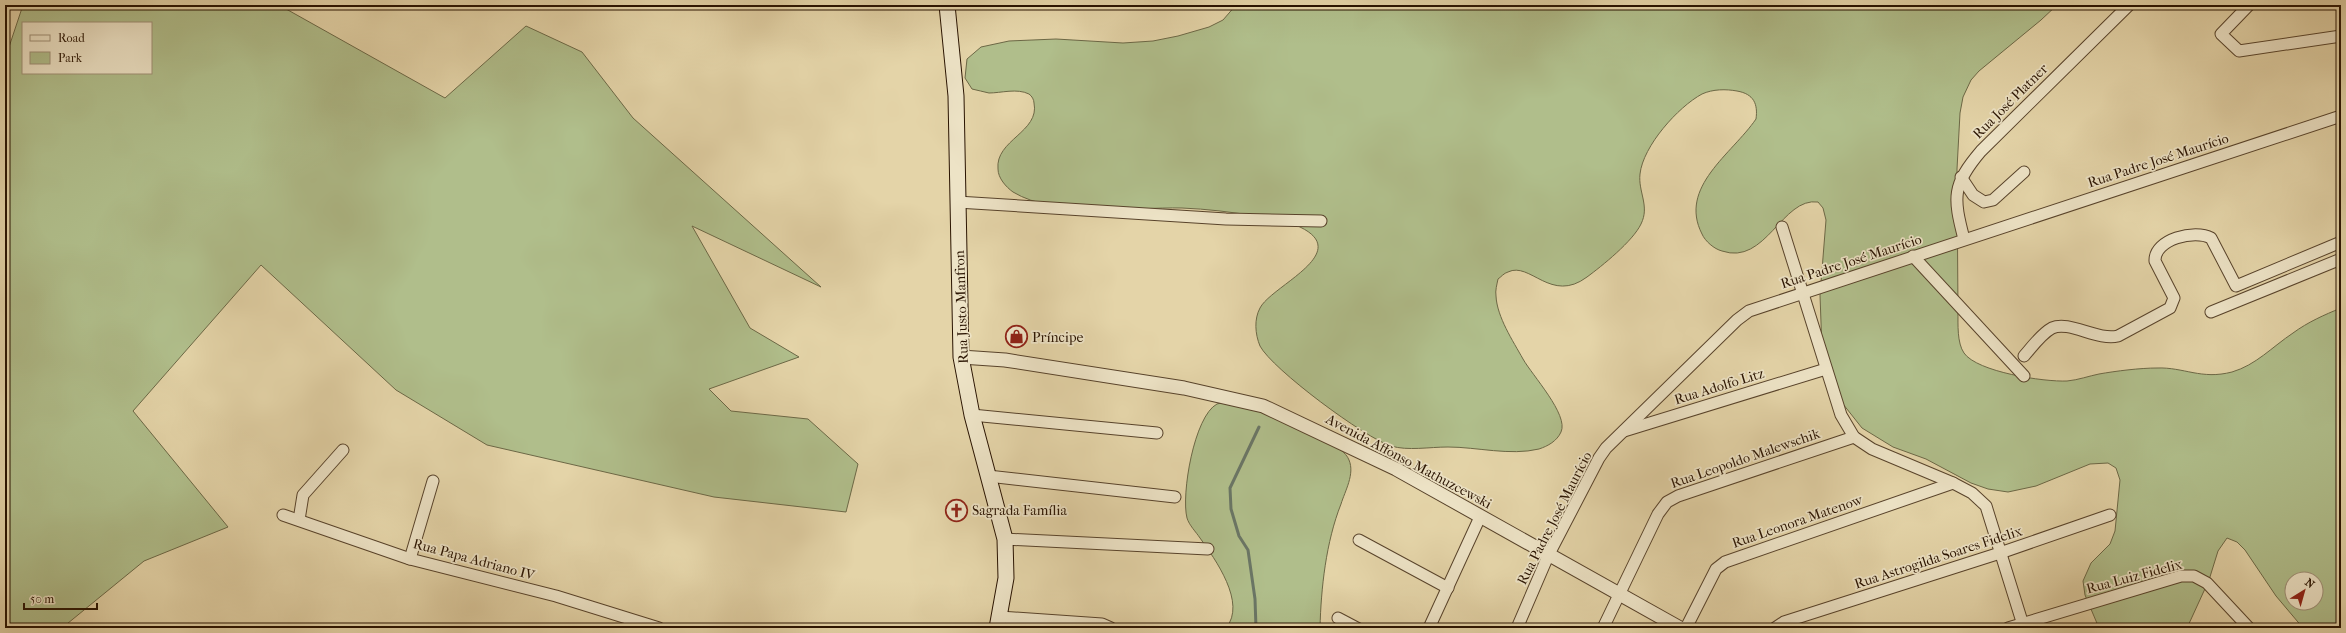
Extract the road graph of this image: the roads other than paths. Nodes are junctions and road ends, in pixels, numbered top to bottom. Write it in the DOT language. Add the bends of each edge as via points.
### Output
graph roads {
  1 [pos="947,5"];
  2 [pos="2128,5"];
  3 [pos="2249,5"];
  4 [pos="2341,36"];
  5 [pos="2341,116"];
  6 [pos="2024,172"];
  7 [pos="1961,176"];
  8 [pos="958,202"];
  9 [pos="1321,221"];
  10 [pos="1782,227"];
  11 [pos="1964,239"];
  12 [pos="2341,242"];
  13 [pos="1913,256"];
  14 [pos="2341,259"];
  15 [pos="1804,292"];
  16 [pos="2211,312"];
  17 [pos="2024,356"];
  18 [pos="961,357"];
  19 [pos="1826,369"];
  20 [pos="2024,376"];
  21 [pos="972,415"];
  22 [pos="1622,432"];
  23 [pos="1158,433"];
  24 [pos="1854,437"];
  25 [pos="343,450"];
  26 [pos="988,476"];
  27 [pos="433,481"];
  28 [pos="1952,483"];
  29 [pos="1175,497"];
  30 [pos="283,515"];
  31 [pos="2110,515"];
  32 [pos="1480,517"];
  33 [pos="299,520"];
  34 [pos="1005,539"];
  35 [pos="1359,540"];
  36 [pos="1208,549"];
  37 [pos="2000,553"];
  38 [pos="1548,556"];
  39 [pos="410,558"];
  40 [pos="1448,588"];
  41 [pos="1619,594"];
  42 [pos="1338,618"];
  43 [pos="999,623"];
  44 [pos="2024,625"];
  45 [pos="659,628"];
  46 [pos="1111,628"];
  47 [pos="1357,628"];
  48 [pos="1429,628"];
  49 [pos="1517,628"];
  50 [pos="1603,628"];
  51 [pos="1680,628"];
  52 [pos="1686,628"];
  53 [pos="1775,628"];
  54 [pos="2008,628"];
  55 [pos="2249,628"];
  1 -- 8 [label="main road, Rua Justo Manfron" via="955,78"];
  2 -- 7 [label="street, Rua José Platner" via="1981,151"];
  3 -- 4 [label="street" via="2221,34 2239,51"];
  5 -- 11 [label="street, Rua Padre José Maurício"];
  6 -- 7 [label="street" via="1993,200 1984,202 1973,195"];
  7 -- 11 [label="street, Rua José Platner" via="1956,197"];
  8 -- 9 [label="street" via="1226,219"];
  8 -- 18 [label="main road, Rua Justo Manfron"];
  10 -- 15 [label="street"];
  11 -- 13 [label="street, Rua Padre José Maurício"];
  12 -- 17 [label="street" via="2236,286 2211,238 2205,234 2178,237 2157,250 2155,255 2155,261 2174,298 2170,308 2110,338 2062,326 2054,328"];
  13 -- 15 [label="street, Rua Padre José Maurício"];
  13 -- 20 [label="street"];
  14 -- 16 [label="street"];
  15 -- 19 [label="street"];
  15 -- 22 [label="street, Rua Padre José Maurício" via="1749,311 1737,320"];
  18 -- 21 [label="main road, Rua Justo Manfron"];
  18 -- 32 [label="street, Avenida Affonso Mathuzcewski" via="1005,360 1184,388 1263,406 1396,469"];
  19 -- 22 [label="street, Rua Adolfo Litz"];
  19 -- 24 [label="street" via="1841,415"];
  21 -- 23 [label="street"];
  21 -- 26 [label="main road, Rua Justo Manfron"];
  22 -- 38 [label="street, Rua Padre José Maurício" via="1599,458"];
  24 -- 28 [label="street" via="1872,449"];
  24 -- 41 [label="street, Rua Leopoldo Malewschik" via="1678,496 1667,502 1658,514"];
  25 -- 33 [label="street" via="304,495"];
  26 -- 29 [label="street"];
  26 -- 34 [label="main road, Rua Justo Manfron"];
  27 -- 39 [label="street"];
  28 -- 37 [label="street" via="1972,493 1986,506"];
  28 -- 52 [label="street, Rua Leonora Matenow" via="1725,562 1716,570"];
  30 -- 33 [label="street, Rua Papa Adriano IV"];
  31 -- 37 [label="street, Rua Astrogilda Soares Fidelix"];
  32 -- 38 [label="street, Avenida Affonso Mathuzcewski"];
  32 -- 40 [label="street"];
  33 -- 39 [label="street, Rua Papa Adriano IV"];
  34 -- 36 [label="street"];
  34 -- 43 [label="main road, Rua Justo Manfron" via="1006,578"];
  35 -- 40 [label="street"];
  37 -- 44 [label="street"];
  37 -- 53 [label="street, Rua Astrogilda Soares Fidelix" via="1784,622"];
  38 -- 41 [label="street, Avenida Affonso Mathuzcewski"];
  38 -- 49 [label="street, Rua Padre José Maurício"];
  39 -- 45 [label="street, Rua Papa Adriano IV" via="556,596"];
  40 -- 48 [label="street"];
  41 -- 50 [label="street, Rua Leopoldo Malewschik"];
  41 -- 51 [label="street, Avenida Affonso Mathuzcewski"];
  42 -- 47 [label="street"];
  43 -- 46 [label="street" via="1102,624"];
  44 -- 54 [label="street, Rua Luiz Fidelix"];
  44 -- 55 [label="street, Rua Luiz Fidelix" via="2181,576 2194,576 2207,583"];
}
